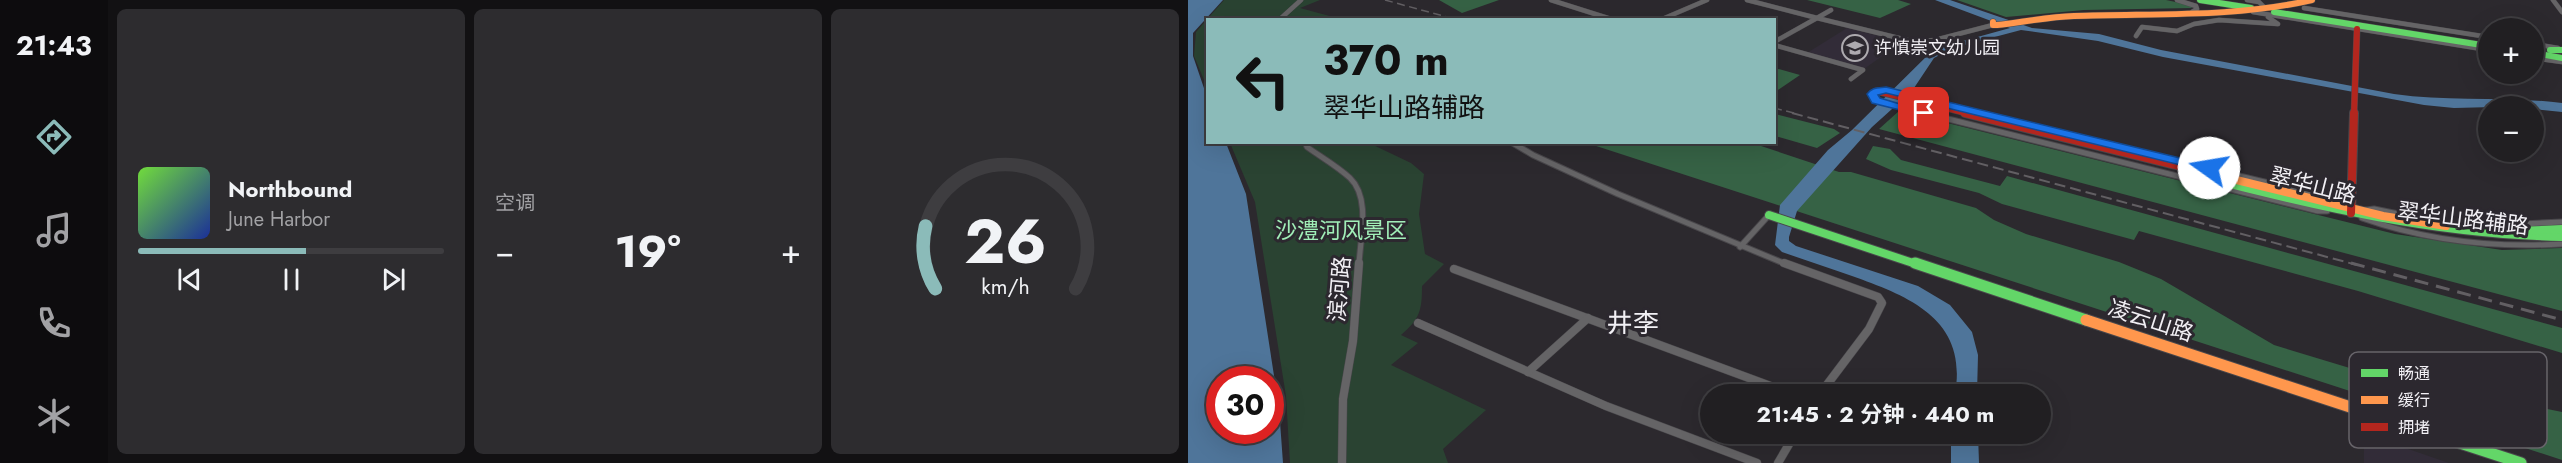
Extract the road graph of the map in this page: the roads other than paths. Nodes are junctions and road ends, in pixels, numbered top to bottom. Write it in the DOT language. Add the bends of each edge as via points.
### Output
graph roads {
  1 [pos="1301,0"];
  2 [pos="1551,0"];
  3 [pos="1707,0"];
  4 [pos="1747,0"];
  5 [pos="2177,0"];
  6 [pos="2194,0"];
  7 [pos="2200,0"];
  8 [pos="2226,0"];
  9 [pos="2553,0"];
  10 [pos="2304,3"];
  11 [pos="2255,9"];
  12 [pos="2277,9"];
  13 [pos="1831,10"];
  14 [pos="2203,11"];
  15 [pos="2192,12"];
  16 [pos="2562,12"];
  17 [pos="2321,16"];
  18 [pos="1281,18"];
  19 [pos="1608,18"];
  20 [pos="1664,18"];
  21 [pos="1817,18"];
  22 [pos="2022,19"];
  23 [pos="2339,20"];
  24 [pos="2262,23"];
  25 [pos="1995,24"];
  26 [pos="2357,29"];
  27 [pos="2136,36"];
  28 [pos="2478,38"];
  29 [pos="1776,43"];
  30 [pos="1776,45"];
  31 [pos="2478,46"];
  32 [pos="2478,47"];
  33 [pos="2544,47"];
  34 [pos="2562,50"];
  35 [pos="2544,51"];
  36 [pos="2558,57"];
  37 [pos="1851,79"];
  38 [pos="1879,94"];
  39 [pos="1306,144"];
  40 [pos="1514,144"];
  41 [pos="2356,213"];
  42 [pos="1770,215"];
  43 [pos="2562,222"];
  44 [pos="2562,229"];
  45 [pos="2562,237"];
  46 [pos="2562,244"];
  47 [pos="1740,248"];
  48 [pos="1454,268"];
  49 [pos="1588,318"];
  50 [pos="1418,323"];
  51 [pos="1528,372"];
  52 [pos="1765,384"];
  53 [pos="1828,384"];
  54 [pos="2349,406"];
  55 [pos="1790,444"];
  56 [pos="2476,448"];
  57 [pos="1342,463"];
  58 [pos="1757,463"];
  59 [pos="1778,463"];
  60 [pos="2521,463"];
  1 -- 18 [label="street"];
  2 -- 19 [label="street"];
  3 -- 20 [label="street"];
  4 -- 21 [label="street"];
  5 -- 15 [label="street" via="2196,6"];
  6 -- 14 [label="street" via="2205,6"];
  7 -- 11 [label="street"];
  8 -- 11 [label="street"];
  9 -- 16 [label="street"];
  10 -- 11 [label="street"];
  10 -- 12 [label="street"];
  10 -- 17 [label="street"];
  10 -- 23 [label="street"];
  11 -- 12 [label="street"];
  11 -- 14 [label="street"];
  11 -- 22 [label="street"];
  11 -- 23 [label="street"];
  11 -- 24 [label="street"];
  11 -- 24 [label="street" via="2279,23"];
  12 -- 17 [label="street"];
  13 -- 21 [label="street"];
  14 -- 15 [label="street"];
  15 -- 22 [label="street"];
  17 -- 23 [label="street"];
  21 -- 25 [label="street" via="1914,42"];
  21 -- 29 [label="street"];
  22 -- 25 [label="street"];
  23 -- 26 [label="street"];
  23 -- 28 [label="street"];
  23 -- 31 [label="street"];
  24 -- 27 [label="street" via="2219,20 2177,31 2142,27"];
  26 -- 32 [label="street"];
  26 -- 41 [label="street"];
  30 -- 37 [label="street" via="1863,70"];
  33 -- 34 [label="street"];
  34 -- 36 [label="street"];
  35 -- 36 [label="street"];
  38 -- 41 [label="street, 翠华山路"];
  39 -- 57 [label="street, 滨河路" via="1350,178 1362,203 1352,347 1343,399"];
  40 -- 47 [label="street"];
  41 -- 43 [label="street, 翠华山路辅路" via="2374,209 2503,225"];
  41 -- 44 [label="street, 翠华山路" via="2447,226 2535,232"];
  41 -- 45 [label="street, 翠华山路" via="2469,235 2515,239"];
  41 -- 46 [label="street, 翠华山路辅路" via="2386,228 2457,240"];
  42 -- 47 [label="street"];
  42 -- 54 [label="street, 凌云山路"];
  47 -- 53 [label="street" via="1878,297 1882,303 1869,329"];
  48 -- 49 [label="street"];
  49 -- 51 [label="street"];
  49 -- 52 [label="street"];
  50 -- 51 [label="street"];
  51 -- 58 [label="street"];
  55 -- 59 [label="street"];
  56 -- 60 [label="street, 凌云山路"];
}
